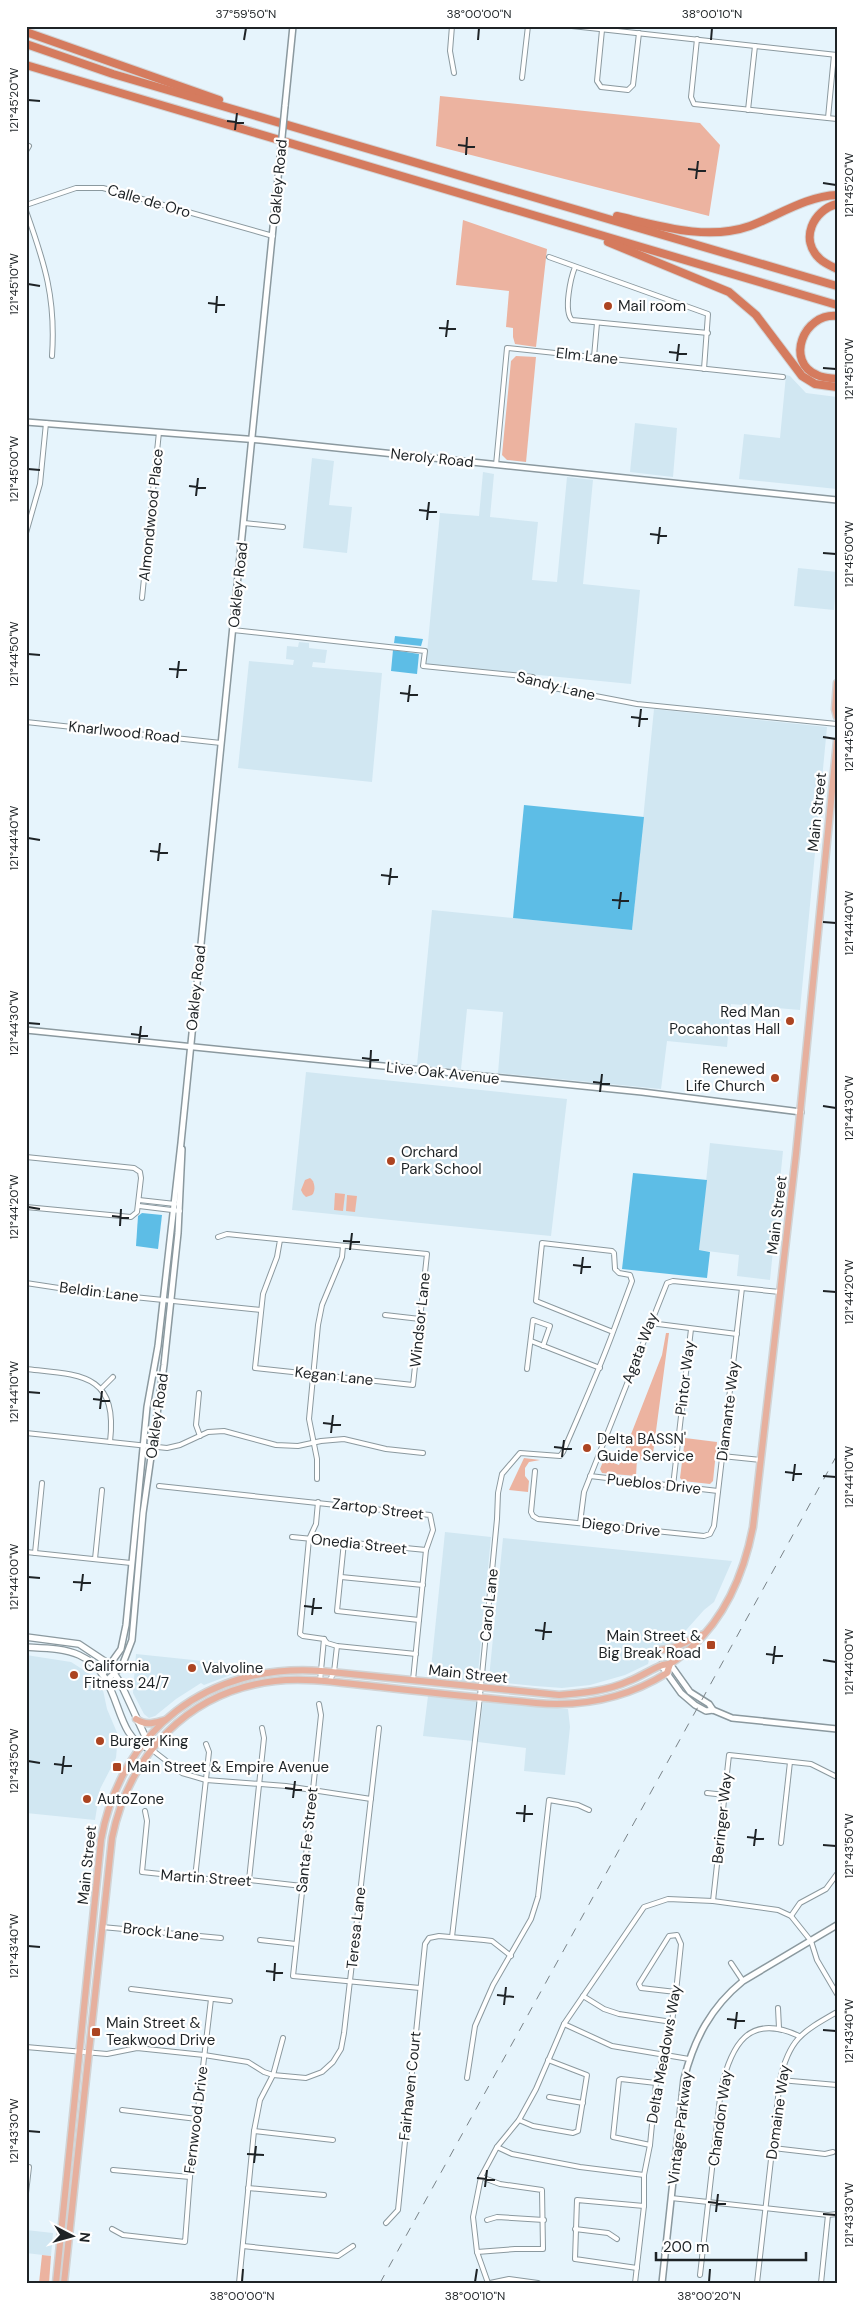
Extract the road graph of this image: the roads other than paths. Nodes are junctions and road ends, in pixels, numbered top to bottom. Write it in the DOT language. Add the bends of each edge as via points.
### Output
graph roads {
  1 [pos="293,26"];
  2 [pos="452,26"];
  3 [pos="528,26"];
  4 [pos="572,26"];
  5 [pos="602,30"];
  6 [pos="26,32"];
  7 [pos="639,33"];
  8 [pos="698,40"];
  9 [pos="26,44"];
  10 [pos="755,46"];
  11 [pos="835,55"];
  12 [pos="26,66"];
  13 [pos="454,72"];
  14 [pos="522,78"];
  15 [pos="748,110"];
  16 [pos="268,118"];
  17 [pos="828,118"];
  18 [pos="837,119"];
  19 [pos="29,146"];
  20 [pos="26,151"];
  21 [pos="506,188"];
  22 [pos="837,195"];
  23 [pos="837,204"];
  24 [pos="26,205"];
  25 [pos="26,211"];
  26 [pos="567,225"];
  27 [pos="272,236"];
  28 [pos="549,257"];
  29 [pos="575,267"];
  30 [pos="837,269"];
  31 [pos="837,286"];
  32 [pos="837,305"];
  33 [pos="837,316"];
  34 [pos="597,323"];
  35 [pos="708,334"];
  36 [pos="52,356"];
  37 [pos="594,357"];
  38 [pos="704,368"];
  39 [pos="783,376"];
  40 [pos="837,379"];
  41 [pos="837,387"];
  42 [pos="26,422"];
  43 [pos="46,424"];
  44 [pos="159,432"];
  45 [pos="253,440"];
  46 [pos="496,465"];
  47 [pos="837,500"];
  48 [pos="244,523"];
  49 [pos="284,528"];
  50 [pos="26,533"];
  51 [pos="142,598"];
  52 [pos="233,630"];
  53 [pos="837,683"];
  54 [pos="837,717"];
  55 [pos="26,722"];
  56 [pos="837,724"];
  57 [pos="837,741"];
  58 [pos="221,743"];
  59 [pos="26,1030"];
  60 [pos="190,1046"];
  61 [pos="801,1112"];
  62 [pos="181,1143"];
  63 [pos="26,1157"];
  64 [pos="139,1200"];
  65 [pos="154,1202"];
  66 [pos="139,1206"];
  67 [pos="172,1207"];
  68 [pos="26,1208"];
  69 [pos="154,1208"];
  70 [pos="180,1208"];
  71 [pos="218,1237"];
  72 [pos="280,1240"];
  73 [pos="343,1246"];
  74 [pos="26,1284"];
  75 [pos="742,1288"];
  76 [pos="781,1292"];
  77 [pos="163,1300"];
  78 [pos="171,1300"];
  79 [pos="261,1310"];
  80 [pos="385,1315"];
  81 [pos="420,1319"];
  82 [pos="650,1323"];
  83 [pos="691,1329"];
  84 [pos="613,1332"];
  85 [pos="737,1334"];
  86 [pos="531,1341"];
  87 [pos="543,1346"];
  88 [pos="600,1368"];
  89 [pos="26,1369"];
  90 [pos="527,1369"];
  91 [pos="313,1374"];
  92 [pos="113,1378"];
  93 [pos="413,1385"];
  94 [pos="101,1389"];
  95 [pos="199,1393"];
  96 [pos="26,1433"];
  97 [pos="200,1436"];
  98 [pos="110,1442"];
  99 [pos="313,1442"];
  100 [pos="144,1446"];
  101 [pos="152,1446"];
  102 [pos="423,1453"];
  103 [pos="722,1456"];
  104 [pos="761,1460"];
  105 [pos="535,1471"];
  106 [pos="590,1476"];
  107 [pos="317,1479"];
  108 [pos="42,1483"];
  109 [pos="159,1486"];
  110 [pos="673,1486"];
  111 [pos="102,1490"];
  112 [pos="718,1491"];
  113 [pos="318,1502"];
  114 [pos="580,1523"];
  115 [pos="710,1534"];
  116 [pos="292,1537"];
  117 [pos="310,1538"];
  118 [pos="344,1542"];
  119 [pos="426,1550"];
  120 [pos="26,1552"];
  121 [pos="35,1553"];
  122 [pos="95,1559"];
  123 [pos="131,1563"];
  124 [pos="341,1577"];
  125 [pos="423,1585"];
  126 [pos="419,1620"];
  127 [pos="705,1634"];
  128 [pos="26,1637"];
  129 [pos="324,1639"];
  130 [pos="337,1646"];
  131 [pos="26,1647"];
  132 [pos="660,1650"];
  133 [pos="416,1654"];
  134 [pos="670,1664"];
  135 [pos="661,1665"];
  136 [pos="110,1666"];
  137 [pos="321,1671"];
  138 [pos="334,1672"];
  139 [pos="115,1673"];
  140 [pos="667,1673"];
  141 [pos="103,1674"];
  142 [pos="107,1680"];
  143 [pos="320,1681"];
  144 [pos="413,1681"];
  145 [pos="329,1682"];
  146 [pos="480,1687"];
  147 [pos="480,1698"];
  148 [pos="319,1704"];
  149 [pos="712,1710"];
  150 [pos="136,1719"];
  151 [pos="167,1719"];
  152 [pos="262,1728"];
  153 [pos="379,1728"];
  154 [pos="837,1729"];
  155 [pos="147,1738"];
  156 [pos="206,1744"];
  157 [pos="140,1745"];
  158 [pos="151,1749"];
  159 [pos="790,1762"];
  160 [pos="837,1777"];
  161 [pos="206,1780"];
  162 [pos="259,1785"];
  163 [pos="313,1791"];
  164 [pos="707,1793"];
  165 [pos="725,1795"];
  166 [pos="371,1800"];
  167 [pos="589,1810"];
  168 [pos="145,1811"];
  169 [pos="781,1843"];
  170 [pos="837,1874"];
  171 [pos="195,1878"];
  172 [pos="249,1880"];
  173 [pos="302,1886"];
  174 [pos="713,1901"];
  175 [pos="791,1916"];
  176 [pos="837,1925"];
  177 [pos="102,1927"];
  178 [pos="221,1938"];
  179 [pos="452,1938"];
  180 [pos="260,1940"];
  181 [pos="811,1941"];
  182 [pos="296,1944"];
  183 [pos="511,1956"];
  184 [pos="730,1963"];
  185 [pos="350,1981"];
  186 [pos="743,1981"];
  187 [pos="420,1988"];
  188 [pos="131,1989"];
  189 [pos="676,1992"];
  190 [pos="837,1994"];
  191 [pos="583,1996"];
  192 [pos="211,1999"];
  193 [pos="230,2001"];
  194 [pos="778,2008"];
  195 [pos="837,2012"];
  196 [pos="672,2022"];
  197 [pos="564,2024"];
  198 [pos="779,2028"];
  199 [pos="799,2036"];
  200 [pos="283,2038"];
  201 [pos="26,2048"];
  202 [pos="80,2053"];
  203 [pos="88,2054"];
  204 [pos="663,2054"];
  205 [pos="204,2055"];
  206 [pos="689,2059"];
  207 [pos="548,2060"];
  208 [pos="273,2075"];
  209 [pos="468,2078"];
  210 [pos="780,2080"];
  211 [pos="656,2083"];
  212 [pos="837,2085"];
  213 [pos="549,2097"];
  214 [pos="583,2103"];
  215 [pos="122,2110"];
  216 [pos="197,2119"];
  217 [pos="519,2120"];
  218 [pos="254,2130"];
  219 [pos="333,2140"];
  220 [pos="650,2145"];
  221 [pos="498,2147"];
  222 [pos="773,2148"];
  223 [pos="834,2152"];
  224 [pos="28,2167"];
  225 [pos="113,2170"];
  226 [pos="644,2175"];
  227 [pos="190,2177"];
  228 [pos="481,2177"];
  229 [pos="248,2188"];
  230 [pos="26,2193"];
  231 [pos="324,2196"];
  232 [pos="672,2198"];
  233 [pos="710,2202"];
  234 [pos="644,2206"];
  235 [pos="766,2208"];
  236 [pos="837,2214"];
  237 [pos="828,2215"];
  238 [pos="487,2220"];
  239 [pos="544,2220"];
  240 [pos="386,2223"];
  241 [pos="112,2229"];
  242 [pos="575,2229"];
  243 [pos="617,2239"];
  244 [pos="243,2246"];
  245 [pos="353,2246"];
  246 [pos="477,2252"];
  247 [pos="637,2268"];
  248 [pos="700,2276"];
  249 [pos="56,2283"];
  250 [pos="64,2283"];
  251 [pos="239,2283"];
  252 [pos="489,2283"];
  253 [pos="538,2283"];
  254 [pos="635,2283"];
  255 [pos="662,2283"];
  256 [pos="757,2283"];
  257 [pos="820,2283"];
  1 -- 27 [label="street, Oakley Road, bridge"];
  2 -- 13 [label="street" via="450,51"];
  3 -- 14 [label="street"];
  4 -- 5 [label="street"];
  5 -- 7 [label="street"];
  5 -- 7 [label="street" via="597,81 601,87 628,90 633,84"];
  6 -- 16 [label="highway"];
  7 -- 8 [label="street"];
  8 -- 10 [label="street"];
  8 -- 15 [label="street" via="694,104"];
  9 -- 16 [label="highway" via="79,63"];
  10 -- 11 [label="street"];
  10 -- 15 [label="street"];
  11 -- 17 [label="street"];
  12 -- 26 [label="highway"];
  15 -- 17 [label="street"];
  16 -- 21 [label="highway"];
  17 -- 18 [label="street"];
  19 -- 20 [label="street"];
  21 -- 22 [label="highway" via="535,192 648,224 708,233 742,228 820,198"];
  21 -- 31 [label="highway"];
  23 -- 30 [label="highway" via="819,213 810,234 815,254"];
  24 -- 27 [label="street, Calle de Oro" via="76,188 103,188"];
  25 -- 36 [label="street" via="50,284 54,319"];
  26 -- 32 [label="highway"];
  26 -- 41 [label="highway" via="729,292 756,315 802,376 815,384"];
  27 -- 45 [label="street, Oakley Road"];
  28 -- 29 [label="street"];
  29 -- 34 [label="street" via="571,276 568,317"];
  29 -- 35 [label="street" via="705,312 709,318"];
  33 -- 40 [label="highway" via="825,316 813,322 800,346 803,360 812,372"];
  34 -- 35 [label="street"];
  34 -- 37 [label="street"];
  35 -- 38 [label="street"];
  37 -- 38 [label="street, Elm Lane"];
  37 -- 46 [label="street, Elm Lane" via="507,348"];
  38 -- 39 [label="street, Elm Lane"];
  42 -- 43 [label="street, Neroly Road"];
  43 -- 44 [label="street, Neroly Road"];
  43 -- 50 [label="street" via="40,484"];
  44 -- 45 [label="street, Neroly Road"];
  44 -- 51 [label="street, Almondwood Place"];
  45 -- 46 [label="street, Neroly Road"];
  45 -- 48 [label="street, Oakley Road"];
  46 -- 47 [label="street, Neroly Road"];
  48 -- 49 [label="street"];
  48 -- 52 [label="street, Oakley Road"];
  52 -- 56 [label="street, Sandy Lane" via="425,650 423,666 533,677 538,684 637,704"];
  52 -- 58 [label="street, Oakley Road"];
  53 -- 54 [label="main road"];
  55 -- 58 [label="street, Knarlwood Road"];
  57 -- 61 [label="main road, Main Street"];
  58 -- 60 [label="street, Oakley Road"];
  59 -- 60 [label="street, Live Oak Avenue"];
  60 -- 61 [label="street, Live Oak Avenue" via="642,1092"];
  60 -- 62 [label="street, Oakley Road"];
  61 -- 76 [label="main road, Main Street"];
  62 -- 67 [label="street, Oakley Road"];
  62 -- 70 [label="street, Oakley Road"];
  63 -- 64 [label="street" via="134,1168 141,1175"];
  64 -- 65 [label="street"];
  64 -- 66 [label="street"];
  65 -- 67 [label="street"];
  65 -- 69 [label="street"];
  66 -- 68 [label="street" via="131,1218"];
  66 -- 69 [label="street"];
  67 -- 69 [label="street"];
  67 -- 70 [label="street"];
  67 -- 77 [label="street, Oakley Road"];
  70 -- 78 [label="street, Oakley Road"];
  71 -- 72 [label="street" via="227,1234"];
  72 -- 73 [label="street"];
  72 -- 79 [label="street"];
  73 -- 81 [label="street, Windsor Lane" via="427,1254"];
  73 -- 91 [label="street" via="322,1304"];
  74 -- 77 [label="street, Beldin Lane"];
  75 -- 76 [label="street, Agata Way"];
  75 -- 82 [label="street, Agata Way" via="669,1282"];
  75 -- 85 [label="street, Diamante Way"];
  76 -- 104 [label="main road, Main Street"];
  77 -- 78 [label="street, Beldin Lane"];
  77 -- 100 [label="street, Oakley Road"];
  78 -- 79 [label="street, Beldin Lane"];
  78 -- 101 [label="street, Oakley Road"];
  79 -- 91 [label="street, Kegan Lane" via="255,1368"];
  80 -- 81 [label="street"];
  81 -- 93 [label="street, Windsor Lane"];
  82 -- 83 [label="street"];
  82 -- 106 [label="street, Agata Way"];
  83 -- 85 [label="street"];
  83 -- 110 [label="street, Pintor Way"];
  84 -- 84 [label="street, Carol Lane" via="536,1301 542,1243 614,1253 615,1269 630,1275 632,1280"];
  84 -- 88 [label="street, Carol Lane"];
  85 -- 103 [label="street, Diamante Way"];
  86 -- 87 [label="street"];
  86 -- 87 [label="street" via="533,1320 550,1326"];
  86 -- 90 [label="street"];
  87 -- 88 [label="street"];
  88 -- 146 [label="street, Carol Lane" via="560,1456 520,1453 502,1474"];
  89 -- 94 [label="street" via="81,1376"];
  91 -- 93 [label="street, Kegan Lane"];
  91 -- 99 [label="street" via="309,1419"];
  92 -- 94 [label="street"];
  94 -- 98 [label="street" via="111,1408"];
  95 -- 97 [label="street" via="196,1425"];
  96 -- 98 [label="street"];
  97 -- 99 [label="street" via="224,1431 276,1446"];
  97 -- 101 [label="street" via="173,1447"];
  98 -- 100 [label="street"];
  99 -- 102 [label="street" via="344,1440"];
  99 -- 107 [label="street"];
  100 -- 101 [label="street"];
  100 -- 123 [label="street, Oakley Road"];
  101 -- 139 [label="street, Oakley Road" via="132,1640"];
  103 -- 104 [label="street"];
  103 -- 112 [label="street, Diamante Way"];
  104 -- 127 [label="main road, Main Street" via="753,1528 742,1571 732,1594"];
  105 -- 114 [label="street, Diego Drive" via="533,1516"];
  106 -- 110 [label="street, Pueblos Drive"];
  106 -- 114 [label="street, Agata Way" via="584,1492"];
  108 -- 121 [label="street"];
  109 -- 113 [label="street, Zartop Street"];
  110 -- 112 [label="street, Pueblos Drive"];
  111 -- 122 [label="street"];
  112 -- 115 [label="street, Diamante Way"];
  113 -- 117 [label="street" via="316,1524"];
  113 -- 119 [label="street, Zartop Street" via="427,1513 433,1530"];
  114 -- 115 [label="street, Diego Drive"];
  116 -- 117 [label="street, Onedia Street"];
  117 -- 118 [label="street, Onedia Street"];
  117 -- 129 [label="street" via="300,1634"];
  118 -- 119 [label="street, Onedia Street"];
  118 -- 124 [label="street"];
  119 -- 125 [label="street, Zartop Street"];
  120 -- 121 [label="street"];
  121 -- 122 [label="street"];
  122 -- 123 [label="street"];
  123 -- 136 [label="street, Oakley Road" via="124,1638"];
  124 -- 125 [label="street"];
  124 -- 126 [label="street" via="337,1611"];
  125 -- 126 [label="street, Zartop Street"];
  126 -- 133 [label="street, Zartop Street"];
  127 -- 132 [label="main road" via="674,1648"];
  127 -- 134 [label="main road, Main Street"];
  128 -- 136 [label="main road" via="79,1644"];
  129 -- 130 [label="street"];
  129 -- 137 [label="street"];
  130 -- 133 [label="street"];
  130 -- 138 [label="street"];
  131 -- 141 [label="main road" via="79,1655"];
  133 -- 144 [label="street, Zartop Street"];
  134 -- 135 [label="main road, Main Street"];
  134 -- 140 [label="main road"];
  134 -- 149 [label="street" via="690,1692 709,1704"];
  135 -- 140 [label="street"];
  135 -- 146 [label="main road, Main Street" via="628,1682 581,1694 559,1695"];
  136 -- 139 [label="main road"];
  136 -- 141 [label="street, Oakley Road"];
  137 -- 138 [label="main road, Main Street"];
  137 -- 143 [label="street"];
  137 -- 151 [label="main road, Main Street" via="283,1670 242,1678 206,1692"];
  138 -- 144 [label="main road, Main Street"];
  138 -- 145 [label="street"];
  139 -- 142 [label="street, Oakley Road"];
  139 -- 150 [label="main road"];
  140 -- 147 [label="main road, Main Street" via="632,1691 589,1703 556,1705"];
  140 -- 149 [label="street" via="688,1700 706,1711"];
  141 -- 142 [label="main road"];
  142 -- 157 [label="main road" via="119,1713"];
  143 -- 145 [label="main road, Main Street"];
  143 -- 158 [label="main road, Main Street" via="274,1681 222,1696 182,1719"];
  144 -- 146 [label="main road, Main Street"];
  145 -- 147 [label="main road, Main Street"];
  146 -- 147 [label="street, Carol Lane"];
  147 -- 179 [label="street, Carol Lane"];
  148 -- 163 [label="street, Santa Fe Street" via="321,1715"];
  149 -- 154 [label="street" via="732,1718"];
  150 -- 151 [label="main road" via="150,1724"];
  150 -- 155 [label="main road"];
  151 -- 155 [label="main road, Main Street"];
  152 -- 162 [label="street" via="264,1738"];
  153 -- 166 [label="street, Teresa Lane"];
  155 -- 157 [label="main road, Main Street"];
  155 -- 158 [label="main road"];
  156 -- 161 [label="street" via="209,1752"];
  157 -- 158 [label="main road"];
  157 -- 202 [label="main road, Main Street" via="120,1779 105,1818"];
  158 -- 161 [label="street" via="182,1773"];
  158 -- 177 [label="main road, Main Street" via="134,1774 117,1814"];
  159 -- 160 [label="street, Beringer Way" via="811,1764"];
  159 -- 165 [label="street, Beringer Way" via="729,1755"];
  159 -- 169 [label="street"];
  161 -- 162 [label="street"];
  161 -- 171 [label="street"];
  162 -- 163 [label="street"];
  162 -- 172 [label="street"];
  163 -- 166 [label="street"];
  163 -- 173 [label="street, Santa Fe Street"];
  164 -- 165 [label="street"];
  165 -- 174 [label="street, Beringer Way"];
  166 -- 185 [label="street, Teresa Lane"];
  167 -- 183 [label="street" via="549,1800 538,1897 531,1919"];
  168 -- 171 [label="street, Martin Street" via="142,1872"];
  170 -- 175 [label="street" via="826,1889 800,1903"];
  171 -- 172 [label="street, Martin Street"];
  172 -- 173 [label="street, Martin Street"];
  173 -- 182 [label="street, Santa Fe Street"];
  174 -- 175 [label="street" via="778,1910"];
  174 -- 191 [label="street" via="668,1899 644,1907"];
  175 -- 181 [label="street"];
  176 -- 181 [label="street, Vintage Parkway"];
  177 -- 178 [label="street, Brock Lane"];
  177 -- 203 [label="main road, Main Street"];
  179 -- 183 [label="street" via="492,1941"];
  179 -- 187 [label="street, Fairhaven Court" via="429,1938 425,1944"];
  180 -- 182 [label="street"];
  181 -- 186 [label="street, Vintage Parkway"];
  181 -- 190 [label="street" via="817,1960"];
  182 -- 185 [label="street, Santa Fe Street" via="293,1976"];
  183 -- 209 [label="street" via="493,1984 475,2026"];
  184 -- 186 [label="street"];
  185 -- 187 [label="street"];
  185 -- 208 [label="street, Teresa Lane" via="341,2049 333,2062 322,2072 306,2078"];
  186 -- 206 [label="street, Vintage Parkway" via="714,2010"];
  187 -- 240 [label="street, Fairhaven Court" via="398,2210"];
  188 -- 192 [label="street"];
  189 -- 189 [label="street, Delta Meadows Way" via="681,1944 677,1935 669,1936 639,1984 642,1988"];
  189 -- 196 [label="street, Delta Meadows Way"];
  191 -- 196 [label="street" via="604,2009"];
  191 -- 197 [label="street"];
  192 -- 193 [label="street"];
  192 -- 205 [label="street, Fernwood Drive"];
  194 -- 198 [label="street"];
  195 -- 199 [label="street, Domaine Way"];
  196 -- 204 [label="street, Delta Meadows Way"];
  197 -- 204 [label="street" via="612,2046"];
  197 -- 207 [label="street"];
  198 -- 199 [label="street"];
  198 -- 233 [label="street, Chandon Way" via="766,2028 748,2035 736,2046 727,2064 721,2089"];
  199 -- 210 [label="street, Domaine Way" via="785,2058"];
  200 -- 208 [label="street"];
  201 -- 202 [label="street"];
  202 -- 203 [label="street"];
  202 -- 249 [label="main road, Main Street"];
  203 -- 205 [label="street" via="137,2048"];
  203 -- 250 [label="main road, Main Street"];
  204 -- 206 [label="street"];
  204 -- 211 [label="street, Delta Meadows Way"];
  205 -- 208 [label="street" via="248,2062"];
  205 -- 216 [label="street, Fernwood Drive"];
  206 -- 232 [label="street, Vintage Parkway" via="684,2079"];
  207 -- 214 [label="street" via="587,2075"];
  207 -- 217 [label="street"];
  208 -- 218 [label="street" via="260,2100"];
  210 -- 212 [label="street"];
  210 -- 222 [label="street, Domaine Way"];
  211 -- 220 [label="street, Delta Meadows Way"];
  211 -- 220 [label="street" via="619,2080 613,2137"];
  213 -- 214 [label="street"];
  214 -- 217 [label="street" via="578,2132 533,2126"];
  215 -- 216 [label="street"];
  216 -- 227 [label="street, Fernwood Drive"];
  217 -- 221 [label="street"];
  218 -- 219 [label="street"];
  218 -- 229 [label="street"];
  220 -- 226 [label="street, Delta Meadows Way"];
  221 -- 226 [label="street" via="512,2154"];
  221 -- 228 [label="street"];
  222 -- 223 [label="street" via="825,2154"];
  222 -- 235 [label="street, Domaine Way"];
  224 -- 230 [label="street"];
  225 -- 227 [label="street"];
  226 -- 234 [label="street, Delta Meadows Way"];
  227 -- 241 [label="street, Fernwood Drive" via="185,2242 123,2235"];
  228 -- 239 [label="street" via="500,2184 542,2190"];
  228 -- 246 [label="street" via="474,2217"];
  229 -- 231 [label="street"];
  229 -- 244 [label="street"];
  232 -- 233 [label="street"];
  232 -- 255 [label="street, Vintage Parkway"];
  233 -- 235 [label="street"];
  233 -- 248 [label="street, Chandon Way"];
  234 -- 242 [label="street" via="578,2200"];
  234 -- 247 [label="street, Delta Meadows Way"];
  235 -- 237 [label="street"];
  235 -- 256 [label="street, Domaine Way"];
  236 -- 237 [label="street"];
  237 -- 257 [label="street"];
  238 -- 239 [label="street" via="497,2217"];
  239 -- 246 [label="street" via="542,2249"];
  242 -- 243 [label="street" via="608,2233"];
  242 -- 247 [label="street" via="575,2259"];
  244 -- 245 [label="street" via="338,2256"];
  244 -- 251 [label="street"];
  246 -- 252 [label="street"];
  247 -- 254 [label="street, Delta Meadows Way"];
  252 -- 253 [label="street" via="509,2278"];
}
